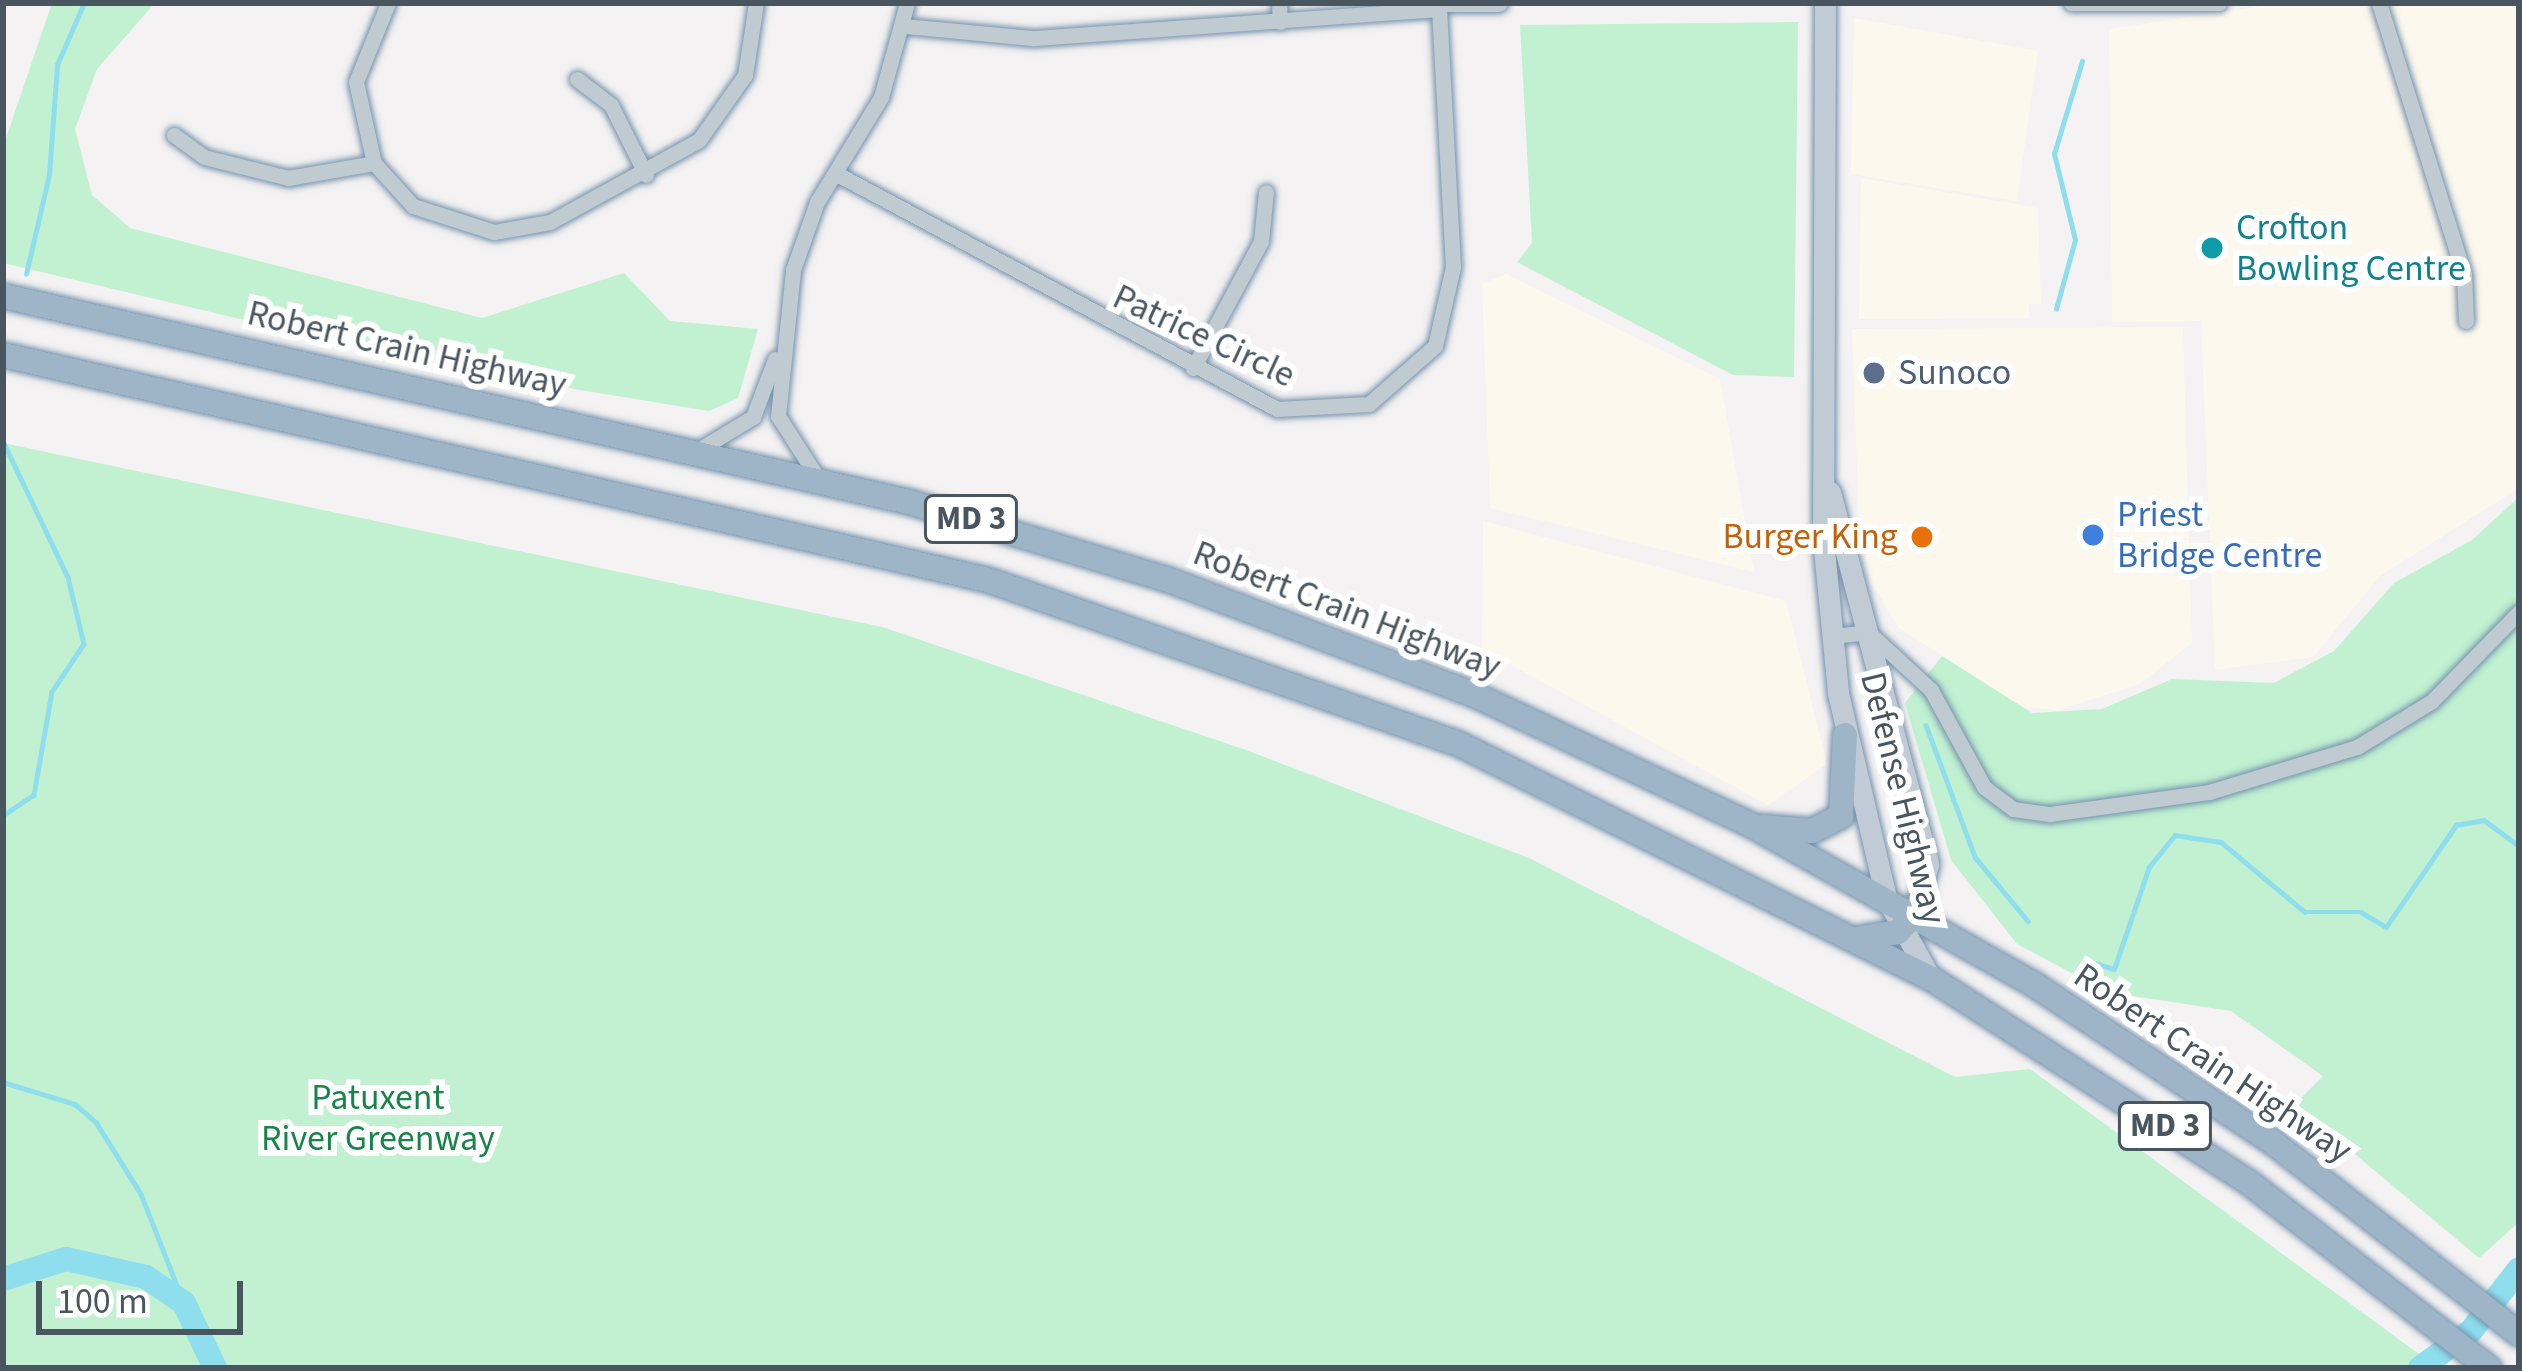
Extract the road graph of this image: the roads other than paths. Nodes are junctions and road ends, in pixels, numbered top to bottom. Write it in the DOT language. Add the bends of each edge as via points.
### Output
graph roads {
  1 [pos="388,3"];
  2 [pos="756,3"];
  3 [pos="907,3"];
  4 [pos="1279,3"];
  5 [pos="1498,3"];
  6 [pos="1825,3"];
  7 [pos="2071,3"];
  8 [pos="2219,3"];
  9 [pos="2379,3"];
  10 [pos="1439,6"];
  11 [pos="1280,22"];
  12 [pos="904,26"];
  13 [pos="577,80"];
  14 [pos="174,135"];
  15 [pos="374,163"];
  16 [pos="837,174"];
  17 [pos="646,175"];
  18 [pos="1266,192"];
  19 [pos="3,296"];
  20 [pos="2466,321"];
  21 [pos="782,333"];
  22 [pos="3,355"];
  23 [pos="1193,368"];
  24 [pos="697,451"];
  25 [pos="819,480"];
  26 [pos="1826,481"];
  27 [pos="2519,612"];
  28 [pos="1868,632"];
  29 [pos="1832,636"];
  30 [pos="1845,735"];
  31 [pos="1753,826"];
  32 [pos="1886,897"];
  33 [pos="1906,923"];
  34 [pos="1858,938"];
  35 [pos="1933,979"];
  36 [pos="2519,1334"];
  37 [pos="2489,1368"];
  1 -- 15 [label="street" via="356,82"];
  2 -- 17 [label="street" via="745,75 715,124"];
  3 -- 12 [label="street"];
  4 -- 11 [label="street"];
  5 -- 10 [label="street"];
  6 -- 26 [label="main road, Defense Highway"];
  7 -- 8 [label="street"];
  9 -- 20 [label="street" via="2464,274"];
  10 -- 11 [label="street"];
  10 -- 23 [label="street, Patrice Circle" via="1453,267 1435,346 1396,388 1341,412 1277,409"];
  11 -- 12 [label="street" via="1032,38"];
  12 -- 16 [label="street"];
  13 -- 17 [label="street" via="610,106"];
  14 -- 15 [label="street" via="204,157 288,178"];
  15 -- 17 [label="street" via="413,206 494,232 550,222"];
  16 -- 21 [label="street" via="798,248"];
  16 -- 23 [label="street, Patrice Circle"];
  18 -- 23 [label="street" via="1261,242"];
  19 -- 24 [label="highway, Robert Crain Highway / MD 3"];
  21 -- 24 [label="street" via="753,417"];
  21 -- 25 [label="street" via="778,416"];
  22 -- 34 [label="highway, MD 3" via="1055,600 1459,744"];
  24 -- 25 [label="highway, Robert Crain Highway / MD 3"];
  25 -- 31 [label="highway, Robert Crain Highway / MD 3" via="1302,627"];
  26 -- 28 [label="main road, Defense Highway"];
  26 -- 29 [label="main road, Defense Highway"];
  27 -- 28 [label="street" via="2432,701 2357,747 2209,792 2050,814 2013,809 1984,787 1931,691"];
  28 -- 29 [label="street"];
  28 -- 33 [label="main road, Defense Highway" via="1928,864"];
  29 -- 30 [label="main road, Defense Highway"];
  30 -- 31 [label="highway" via="1845,809 1833,825"];
  30 -- 32 [label="main road, Defense Highway"];
  31 -- 32 [label="highway, Robert Crain Highway / MD 3"];
  32 -- 33 [label="highway, Robert Crain Highway / MD 3"];
  33 -- 34 [label="highway"];
  33 -- 35 [label="main road, Defense Highway"];
  33 -- 36 [label="highway, Robert Crain Highway / MD 3" via="2169,1071"];
  34 -- 35 [label="highway, MD 3"];
  35 -- 37 [label="highway, MD 3" via="2145,1112 2389,1286"];
}
